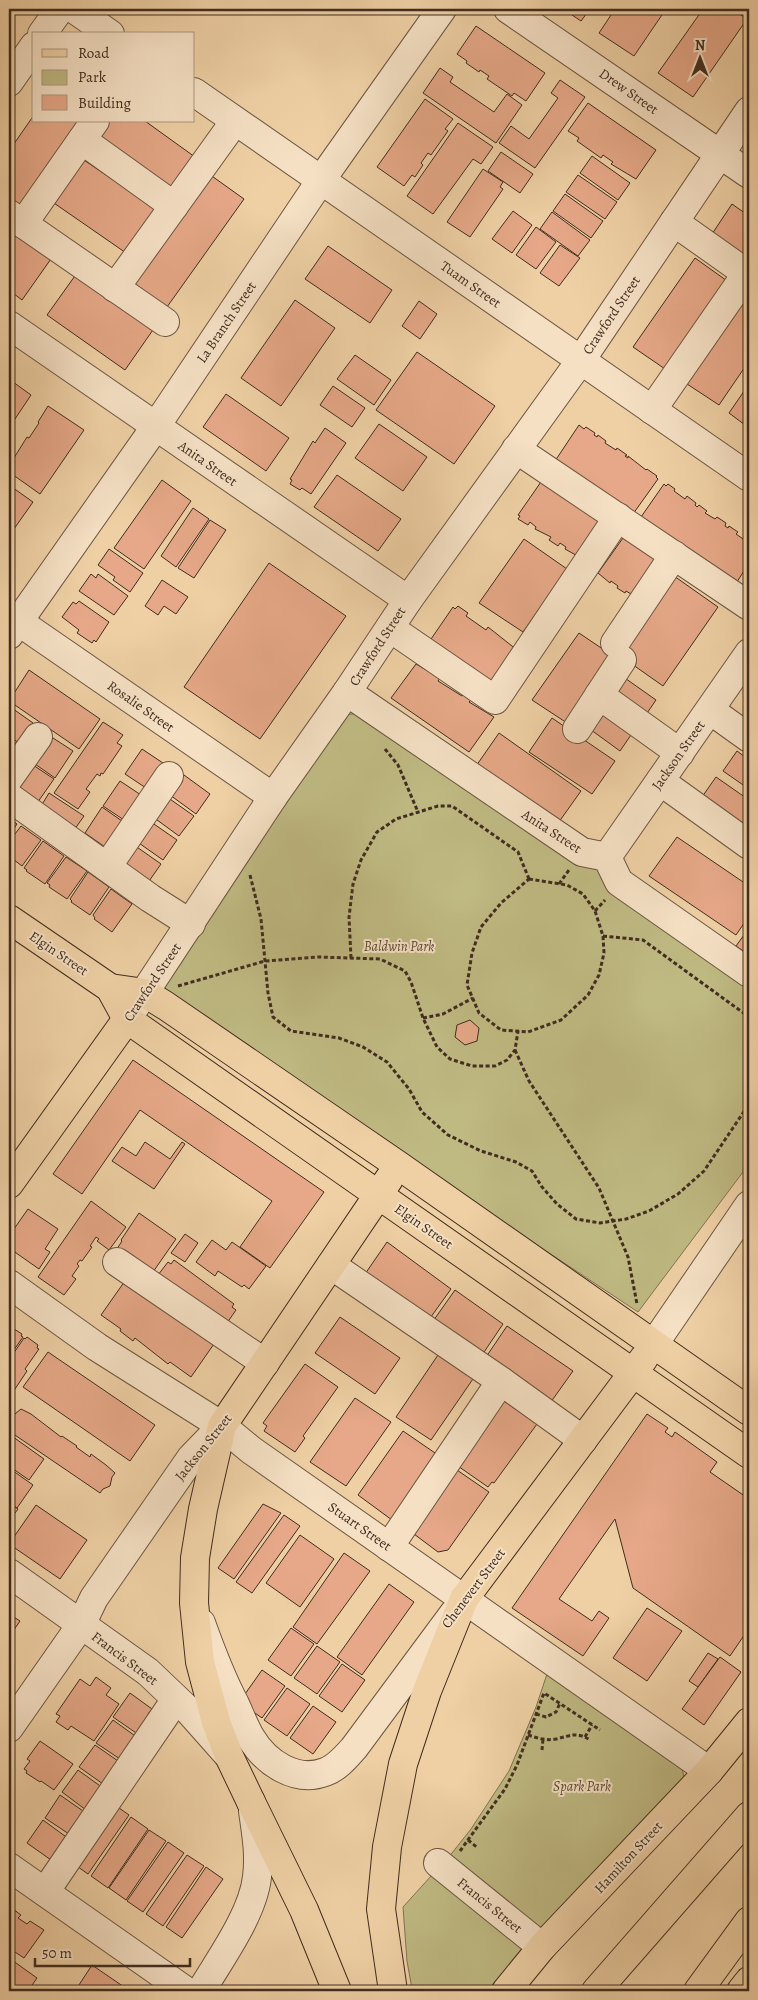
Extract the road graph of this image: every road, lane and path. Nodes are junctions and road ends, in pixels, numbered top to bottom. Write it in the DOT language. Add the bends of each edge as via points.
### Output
graph roads {
  1 [pos="60,9"];
  2 [pos="74,9"];
  3 [pos="442,9"];
  4 [pos="508,9"];
  5 [pos="43,32"];
  6 [pos="107,32"];
  7 [pos="32,49"];
  8 [pos="9,82"];
  9 [pos="195,93"];
  10 [pos="749,111"];
  11 [pos="235,121"];
  12 [pos="88,130"];
  13 [pos="720,154"];
  14 [pos="749,174"];
  15 [pos="322,180"];
  16 [pos="174,206"];
  17 [pos="16,219"];
  18 [pos="674,222"];
  19 [pos="748,274"];
  20 [pos="115,288"];
  21 [pos="165,322"];
  22 [pos="9,325"];
  23 [pos="581,360"];
  24 [pos="652,410"];
  25 [pos="156,426"];
  26 [pos="516,450"];
  27 [pos="749,477"];
  28 [pos="618,517"];
  29 [pos="674,556"];
  30 [pos="408,600"];
  31 [pos="749,606"];
  32 [pos="12,624"];
  33 [pos="390,628"];
  34 [pos="749,653"];
  35 [pos="347,692"];
  36 [pos="599,694"];
  37 [pos="710,710"];
  38 [pos="577,729"];
  39 [pos="38,737"];
  40 [pos="749,738"];
  41 [pos="383,746"];
  42 [pos="680,753"];
  43 [pos="169,776"];
  44 [pos="9,778"];
  45 [pos="660,781"];
  46 [pos="9,797"];
  47 [pos="274,797"];
  48 [pos="418,812"];
  49 [pos="749,845"];
  50 [pos="606,857"];
  51 [pos="107,867"];
  52 [pos="249,872"];
  53 [pos="529,879"];
  54 [pos="9,919"];
  55 [pos="191,924"];
  56 [pos="603,936"];
  57 [pos="351,958"];
  58 [pos="265,961"];
  59 [pos="749,973"];
  60 [pos="110,988"];
  61 [pos="174,988"];
  62 [pos="146,993"];
  63 [pos="473,998"];
  64 [pos="749,1017"];
  65 [pos="423,1018"];
  66 [pos="127,1019"];
  67 [pos="518,1031"];
  68 [pos="515,1050"];
  69 [pos="749,1104"];
  70 [pos="398,1165"];
  71 [pos="9,1184"];
  72 [pos="378,1194"];
  73 [pos="749,1206"];
  74 [pos="614,1221"];
  75 [pos="117,1262"];
  76 [pos="331,1265"];
  77 [pos="9,1284"];
  78 [pos="638,1312"];
  79 [pos="654,1344"];
  80 [pos="265,1363"];
  81 [pos="633,1372"];
  82 [pos="500,1381"];
  83 [pos="749,1411"];
  84 [pos="222,1426"];
  85 [pos="583,1440"];
  86 [pos="749,1454"];
  87 [pos="389,1547"];
  88 [pos="9,1573"];
  89 [pos="464,1599"];
  90 [pos="194,1603"];
  91 [pos="81,1625"];
  92 [pos="176,1699"];
  93 [pos="560,1703"];
  94 [pos="536,1714"];
  95 [pos="749,1722"];
  96 [pos="592,1725"];
  97 [pos="9,1728"];
  98 [pos="600,1730"];
  99 [pos="528,1735"];
  100 [pos="585,1737"];
  101 [pos="543,1739"];
  102 [pos="590,1740"];
  103 [pos="542,1750"];
  104 [pos="229,1756"];
  105 [pos="709,1771"];
  106 [pos="251,1802"];
  107 [pos="749,1816"];
  108 [pos="468,1840"];
  109 [pos="478,1848"];
  110 [pos="448,1858"];
  111 [pos="9,1867"];
  112 [pos="45,1892"];
  113 [pos="749,1921"];
  114 [pos="542,1947"];
  115 [pos="749,1981"];
  116 [pos="186,1991"];
  117 [pos="201,1991"];
  118 [pos="337,1991"];
  119 [pos="393,1991"];
  120 [pos="506,1991"];
  121 [pos="596,1991"];
  122 [pos="698,1991"];
  123 [pos="740,1991"];
  1 -- 5 [label="street"];
  2 -- 6 [label="street"];
  3 -- 15 [label="street, La Branch Street"];
  4 -- 13 [label="street, Drew Street"];
  7 -- 8 [label="street"];
  9 -- 11 [label="street, Tuam Street"];
  10 -- 13 [label="street, Crawford Street"];
  11 -- 15 [label="street, Tuam Street"];
  11 -- 16 [label="street"];
  12 -- 16 [label="street"];
  12 -- 17 [label="street"];
  13 -- 14 [label="street, Drew Street"];
  13 -- 18 [label="street, Crawford Street"];
  15 -- 23 [label="street, Tuam Street"];
  15 -- 25 [label="street, La Branch Street"];
  16 -- 20 [label="street"];
  17 -- 20 [label="street"];
  18 -- 19 [label="street"];
  18 -- 23 [label="street, Crawford Street"];
  19 -- 24 [label="street"];
  20 -- 21 [label="street"];
  22 -- 25 [label="street, Anita Street"];
  23 -- 24 [label="street, Tuam Street"];
  23 -- 26 [label="street, Crawford Street"];
  24 -- 27 [label="street, Tuam Street"];
  25 -- 30 [label="street, Anita Street"];
  25 -- 32 [label="street, La Branch Street"];
  26 -- 28 [label="street"];
  26 -- 30 [label="street, Crawford Street"];
  28 -- 29 [label="street"];
  28 -- 33 [label="street" via="495,700"];
  29 -- 31 [label="street"];
  29 -- 36 [label="street" via="618,652"];
  30 -- 33 [label="street, Crawford Street"];
  32 -- 47 [label="street, Rosalie Street"];
  33 -- 35 [label="street, Crawford Street"];
  34 -- 37 [label="street, Jackson Street"];
  35 -- 47 [label="street, Crawford Street"];
  35 -- 50 [label="street, Anita Street" via="582,852"];
  36 -- 38 [label="street"];
  36 -- 42 [label="street"];
  37 -- 40 [label="street"];
  37 -- 42 [label="street, Jackson Street"];
  39 -- 44 [label="street"];
  41 -- 48 [label="path" via="398,765"];
  42 -- 45 [label="street, Jackson Street"];
  43 -- 51 [label="street"];
  45 -- 49 [label="street"];
  45 -- 50 [label="street, Jackson Street"];
  46 -- 51 [label="street"];
  47 -- 55 [label="street, Crawford Street"];
  48 -- 53 [label="path" via="452,806 518,852"];
  48 -- 57 [label="path" via="377,832 361,860 353,884 349,917"];
  50 -- 59 [label="street" via="619,882"];
  51 -- 55 [label="street"];
  52 -- 58 [label="path" via="260,919"];
  53 -- 56 [label="path" via="567,885 583,894 595,911"];
  53 -- 63 [label="path" via="501,903 481,927 472,953 468,985"];
  54 -- 60 [label="main road, Elgin Street"];
  55 -- 62 [label="street, Crawford Street"];
  56 -- 64 [label="path" via="643,940"];
  56 -- 67 [label="path" via="604,953 599,975 588,995 561,1020 528,1032"];
  57 -- 58 [label="path"];
  57 -- 65 [label="path" via="380,959 405,971"];
  58 -- 61 [label="path"];
  58 -- 74 [label="path" via="272,1017 291,1031 339,1038 363,1047 387,1062 409,1089 422,1112 448,1135 532,1170 557,1204 576,1219 600,1223"];
  60 -- 62 [label="main road, Elgin Street"];
  60 -- 66 [label="main road, Elgin Street"];
  62 -- 66 [label="street, Crawford Street"];
  62 -- 70 [label="main road, Elgin Street"];
  63 -- 65 [label="path" via="443,1014"];
  63 -- 67 [label="path" via="479,1012 501,1030"];
  65 -- 68 [label="path" via="437,1047 450,1059 472,1066 495,1066"];
  66 -- 71 [label="main road, Crawford Street"];
  66 -- 72 [label="main road, Elgin Street"];
  67 -- 68 [label="path"];
  68 -- 74 [label="path" via="529,1081 599,1188"];
  69 -- 74 [label="path" via="704,1170 678,1194 650,1212"];
  70 -- 72 [label="main road, Jackson Street"];
  70 -- 79 [label="main road, Elgin Street"];
  72 -- 76 [label="main road, Jackson Street"];
  72 -- 81 [label="main road, Elgin Street"];
  73 -- 79 [label="street, Chenevert Street"];
  74 -- 78 [label="path" via="628,1256"];
  75 -- 80 [label="street"];
  76 -- 80 [label="main road, Jackson Street"];
  76 -- 82 [label="street"];
  77 -- 84 [label="street, Stuart Street" via="97,1347"];
  79 -- 81 [label="main road, Chenevert Street"];
  79 -- 83 [label="main road, Elgin Street"];
  80 -- 84 [label="main road, Jackson Street"];
  81 -- 85 [label="main road, Chenevert Street"];
  81 -- 86 [label="main road, Elgin Street"];
  82 -- 85 [label="street"];
  82 -- 87 [label="street"];
  84 -- 87 [label="street, Stuart Street"];
  84 -- 90 [label="main road" via="202,1509 196,1548"];
  84 -- 91 [label="street, Jackson Street" via="191,1458 94,1598"];
  85 -- 89 [label="main road, Chenevert Street"];
  87 -- 89 [label="street, Stuart Street"];
  88 -- 91 [label="street, Francis Street"];
  89 -- 90 [label="street, Chenevert Street" via="340,1763 325,1772 299,1775 286,1771 268,1758 252,1739 216,1667"];
  89 -- 105 [label="street, Stuart Street"];
  89 -- 119 [label="main road" via="427,1691 404,1764 387,1847 381,1909"];
  90 -- 104 [label="main road" via="200,1662"];
  91 -- 92 [label="street, Francis Street" via="148,1672"];
  91 -- 97 [label="street, Jackson Street"];
  92 -- 104 [label="street, Francis Street"];
  92 -- 112 [label="street"];
  93 -- 94 [label="path" via="556,1712 546,1717"];
  93 -- 94 [label="path" via="544,1693"];
  93 -- 96 [label="path"];
  94 -- 99 [label="path"];
  95 -- 105 [label="main road, Hamilton Street"];
  96 -- 98 [label="path"];
  96 -- 100 [label="path"];
  99 -- 101 [label="path"];
  99 -- 108 [label="path" via="505,1789"];
  100 -- 101 [label="path" via="574,1734"];
  100 -- 102 [label="path"];
  101 -- 103 [label="path"];
  104 -- 106 [label="main road"];
  105 -- 114 [label="main road, Hamilton Street"];
  106 -- 117 [label="street" via="258,1848 257,1878 249,1908"];
  106 -- 118 [label="main road" via="304,1910"];
  107 -- 121 [label="main road"];
  108 -- 109 [label="path"];
  108 -- 110 [label="path"];
  110 -- 114 [label="street, Francis Street"];
  111 -- 112 [label="street"];
  112 -- 116 [label="street"];
  113 -- 122 [label="main road"];
  114 -- 120 [label="main road, Hamilton Street"];
  115 -- 123 [label="main road"];
}
